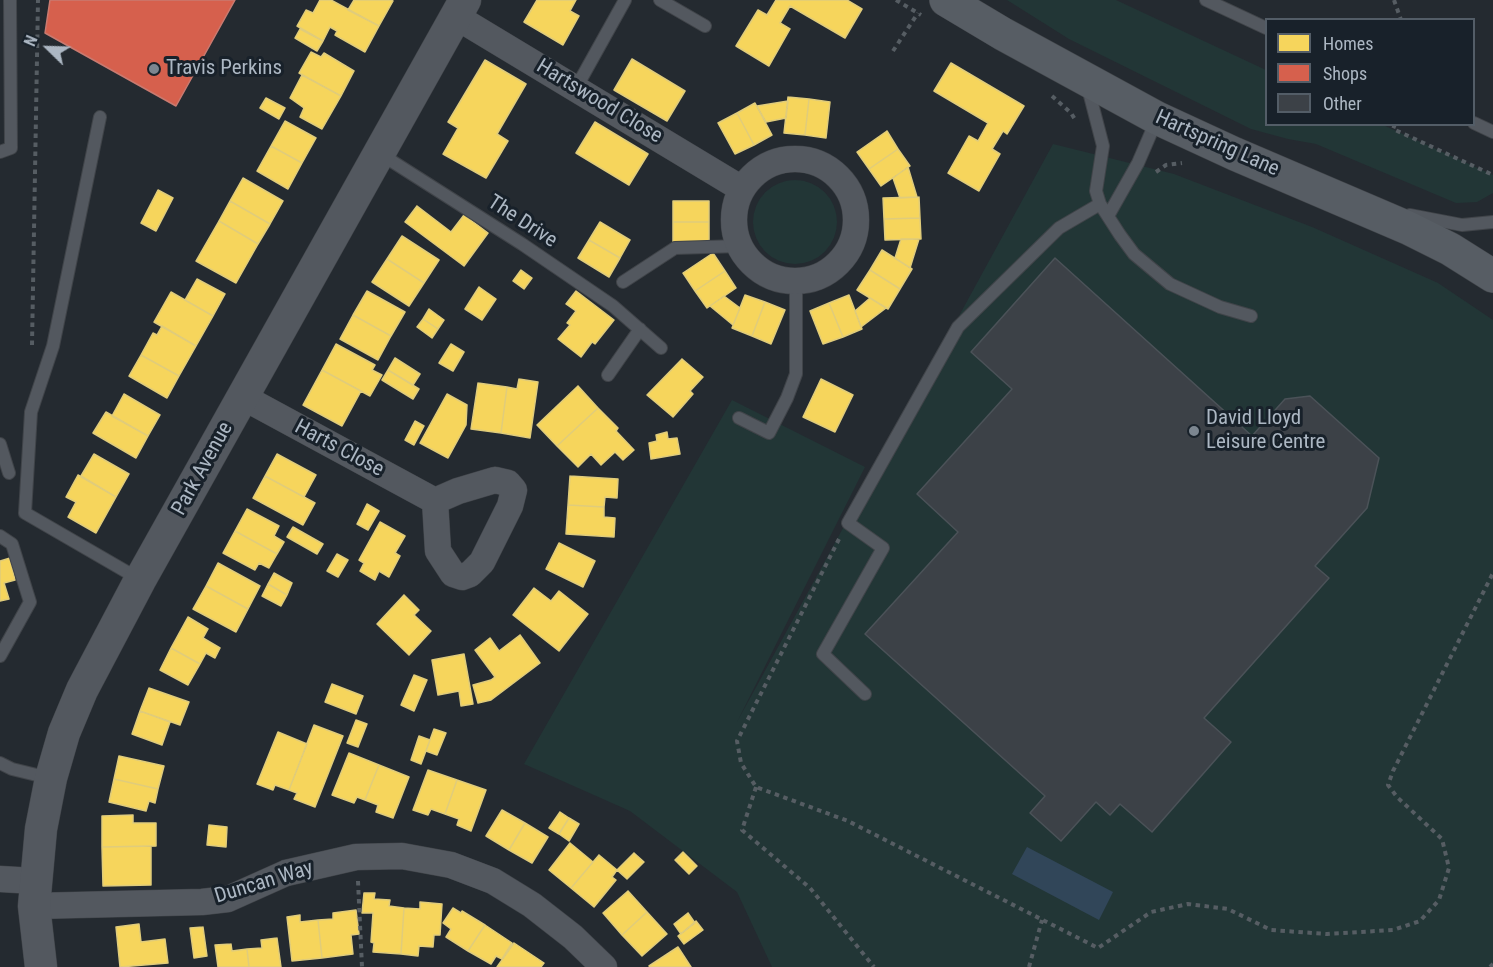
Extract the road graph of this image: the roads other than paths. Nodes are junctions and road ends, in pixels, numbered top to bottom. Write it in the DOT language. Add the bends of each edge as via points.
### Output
graph roads {
  1 [pos="10,0"];
  2 [pos="625,0"];
  3 [pos="660,0"];
  4 [pos="1206,0"];
  5 [pos="932,7"];
  6 [pos="460,8"];
  7 [pos="705,26"];
  8 [pos="1265,28"];
  9 [pos="1085,80"];
  10 [pos="576,88"];
  11 [pos="100,117"];
  12 [pos="1157,118"];
  13 [pos="1475,124"];
  14 [pos="1493,132"];
  15 [pos="0,152"];
  16 [pos="379,153"];
  17 [pos="742,189"];
  18 [pos="1100,204"];
  19 [pos="1362,206"];
  20 [pos="1108,216"];
  21 [pos="1493,222"];
  22 [pos="739,246"];
  23 [pos="1492,274"];
  24 [pos="623,282"];
  25 [pos="796,282"];
  26 [pos="1251,316"];
  27 [pos="640,329"];
  28 [pos="661,348"];
  29 [pos="608,375"];
  30 [pos="243,397"];
  31 [pos="739,418"];
  32 [pos="0,444"];
  33 [pos="9,473"];
  34 [pos="435,501"];
  35 [pos="0,536"];
  36 [pos="141,580"];
  37 [pos="0,656"];
  38 [pos="865,694"];
  39 [pos="1,764"];
  40 [pos="51,778"];
  41 [pos="0,879"];
  42 [pos="35,893"];
  43 [pos="41,967"];
  44 [pos="604,967"];
  1 -- 15 [label="lane" via="11,148"];
  2 -- 10 [label="lane"];
  3 -- 7 [label="lane"];
  4 -- 8 [label="lane"];
  5 -- 9 [label="main road, Hartspring Lane"];
  6 -- 10 [label="street, Hartswood Close"];
  6 -- 16 [label="street, Park Avenue"];
  9 -- 12 [label="main road, Hartspring Lane"];
  9 -- 18 [label="lane" via="1103,146 1096,191"];
  10 -- 17 [label="street, Hartswood Close"];
  11 -- 36 [label="lane" via="53,346 31,412 25,513"];
  12 -- 19 [label="main road, Hartspring Lane"];
  12 -- 20 [label="lane" via="1138,164"];
  13 -- 14 [label="lane"];
  16 -- 27 [label="lane, The Drive" via="522,244"];
  16 -- 30 [label="street, Park Avenue"];
  17 -- 22 [label="street" via="734,212 734,233"];
  17 -- 25 [label="street" via="767,165 786,159 806,159 825,166 841,179 852,197 854,237 845,256 831,270"];
  18 -- 20 [label="lane"];
  18 -- 38 [label="lane" via="1059,228 957,327 848,523 883,548 823,654"];
  19 -- 21 [label="lane" via="1462,225"];
  19 -- 23 [label="main road, Hartspring Lane"];
  20 -- 26 [label="lane" via="1134,254 1170,284 1220,307"];
  22 -- 24 [label="lane" via="675,248"];
  22 -- 25 [label="street" via="755,267 772,278"];
  25 -- 31 [label="lane" via="795,374 788,398 769,434"];
  27 -- 28 [label="lane, The Drive"];
  27 -- 29 [label="lane"];
  30 -- 34 [label="street, Harts Close"];
  30 -- 36 [label="street, Park Avenue"];
  32 -- 33 [label="lane"];
  35 -- 37 [label="lane" via="12,544 30,602"];
  36 -- 40 [label="street, Park Avenue" via="82,690"];
  39 -- 40 [label="lane"];
  40 -- 42 [label="street, Park Avenue"];
  41 -- 42 [label="street, Duncan Way"];
  42 -- 43 [label="street, Park Avenue"];
  42 -- 44 [label="street, Duncan Way" via="202,902 228,899 286,873 356,857 402,856 451,865 493,881 532,905"];
}
